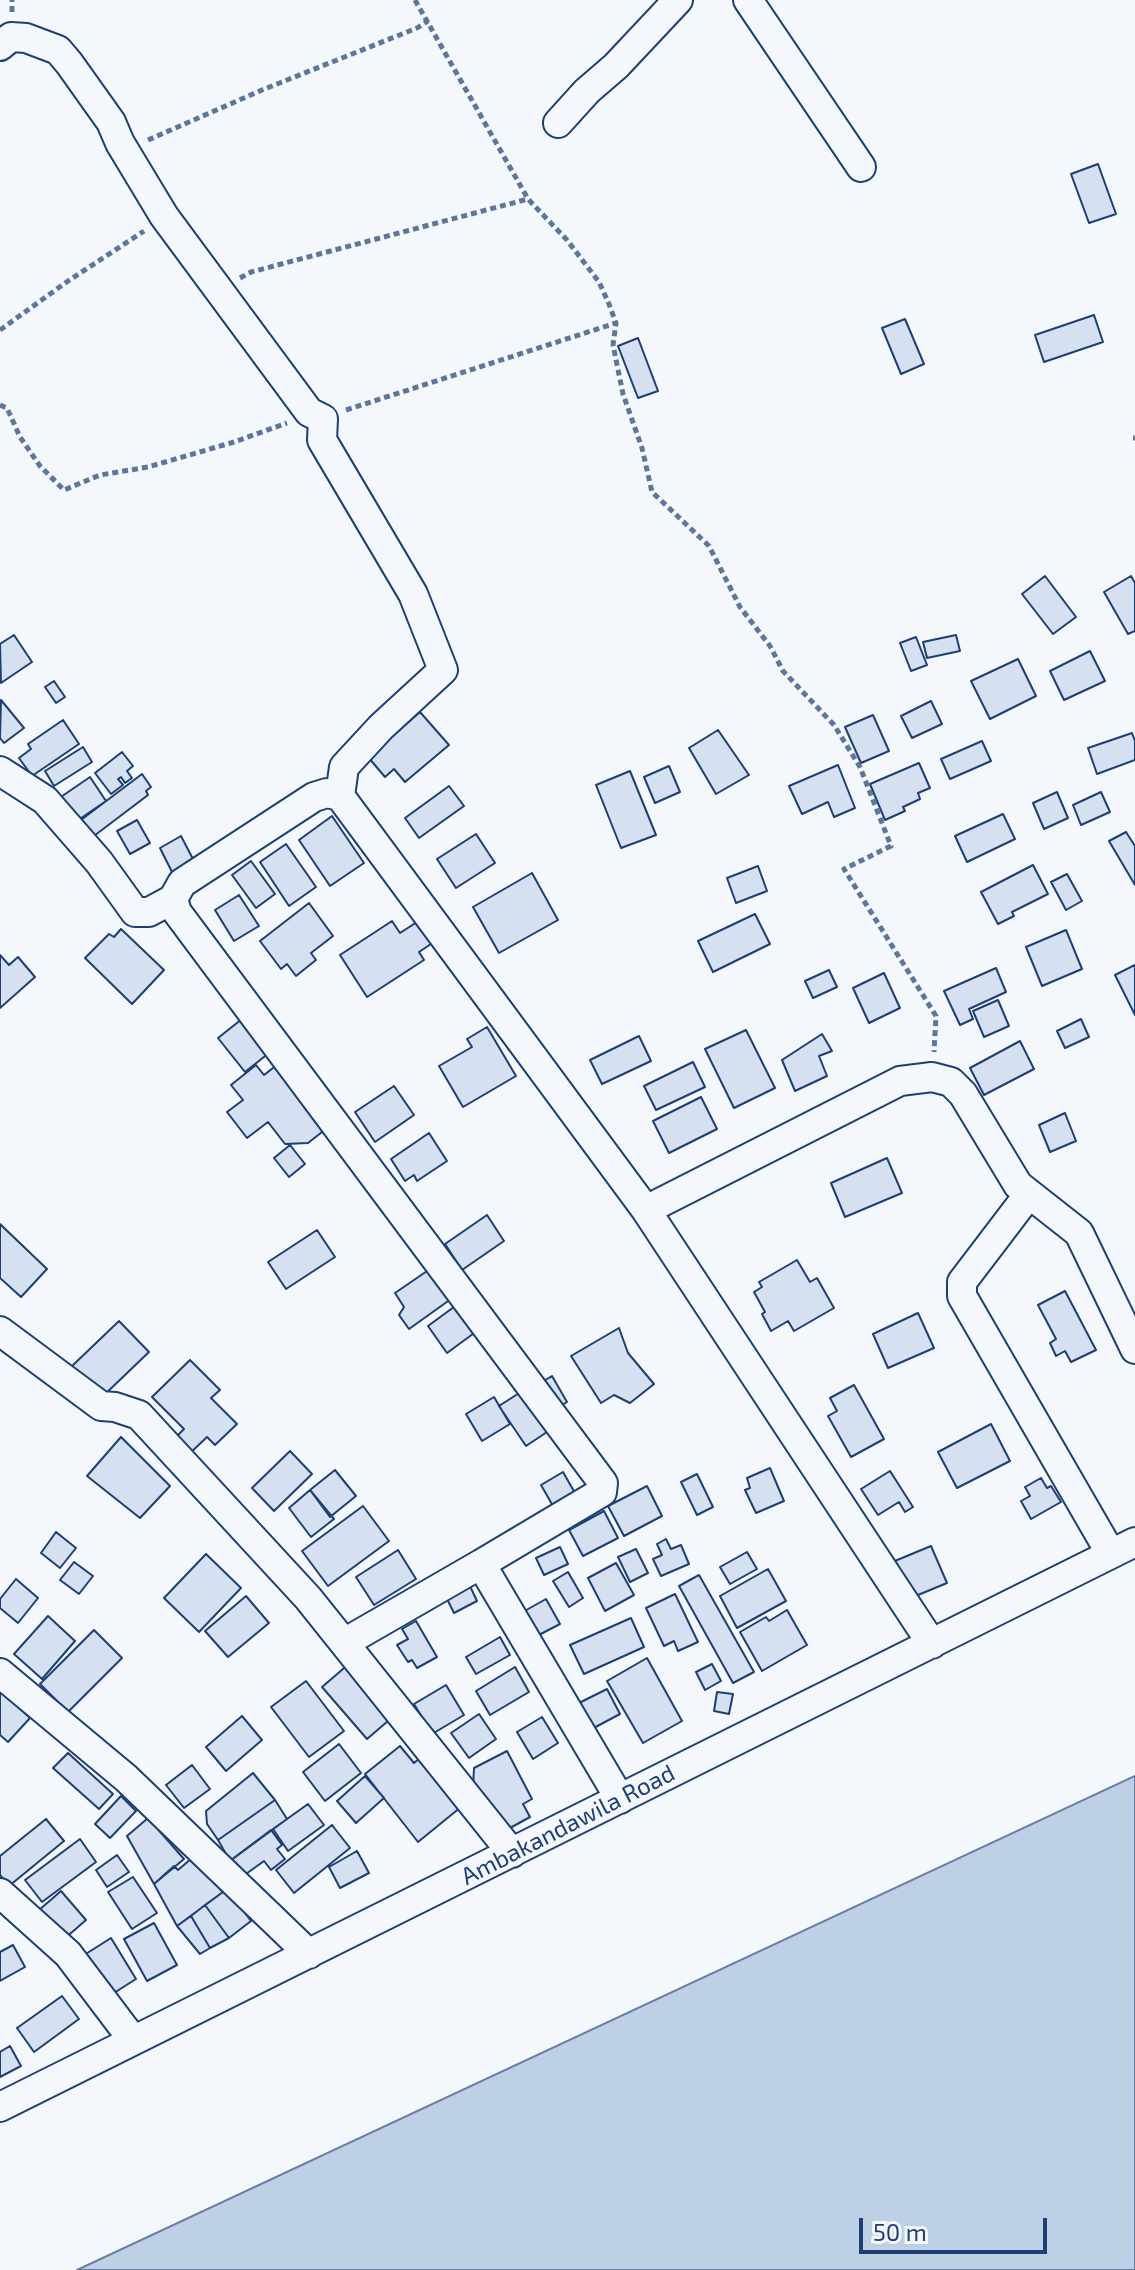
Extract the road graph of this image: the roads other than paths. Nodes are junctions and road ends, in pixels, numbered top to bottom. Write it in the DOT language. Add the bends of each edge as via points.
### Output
graph roads {
  1 [pos="678,0"];
  2 [pos="748,0"];
  3 [pos="0,46"];
  4 [pos="558,123"];
  5 [pos="861,167"];
  6 [pos="0,771"];
  7 [pos="340,796"];
  8 [pos="173,899"];
  9 [pos="1029,1194"];
  10 [pos="646,1210"];
  11 [pos="0,1331"];
  12 [pos="1135,1349"];
  13 [pos="1123,1548"];
  14 [pos="481,1564"];
  15 [pos="344,1643"];
  16 [pos="932,1644"];
  17 [pos="0,1673"];
  18 [pos="620,1799"];
  19 [pos="512,1853"];
  20 [pos="0,1893"];
  21 [pos="309,1954"];
  22 [pos="133,2040"];
  23 [pos="0,2107"];
  1 -- 4 [label="street"];
  2 -- 5 [label="street"];
  3 -- 7 [label="street" via="11,37 26,38 58,50 111,122 164,216 316,416 322,440 413,594 443,670 344,767"];
  6 -- 8 [label="street" via="45,800 135,912 149,912"];
  7 -- 8 [label="street" via="314,797 182,883"];
  7 -- 10 [label="street"];
  8 -- 14 [label="street" via="177,912 603,1483 602,1492"];
  9 -- 10 [label="street" via="1018,1185 963,1094 951,1082 932,1077 900,1081"];
  9 -- 12 [label="street" via="1079,1233"];
  9 -- 13 [label="street" via="962,1282 962,1296"];
  10 -- 16 [label="street"];
  11 -- 15 [label="street" via="101,1406 139,1415"];
  13 -- 16 [label="street, Ambakandawila Road"];
  14 -- 15 [label="street"];
  14 -- 18 [label="street"];
  15 -- 19 [label="street"];
  16 -- 18 [label="street, Ambakandawila Road"];
  17 -- 21 [label="street" via="126,1778"];
  18 -- 19 [label="street, Ambakandawila Road"];
  19 -- 21 [label="street, Ambakandawila Road"];
  20 -- 22 [label="street" via="68,1954"];
  21 -- 22 [label="street, Ambakandawila Road"];
  22 -- 23 [label="street, Ambakandawila Road"];
}
